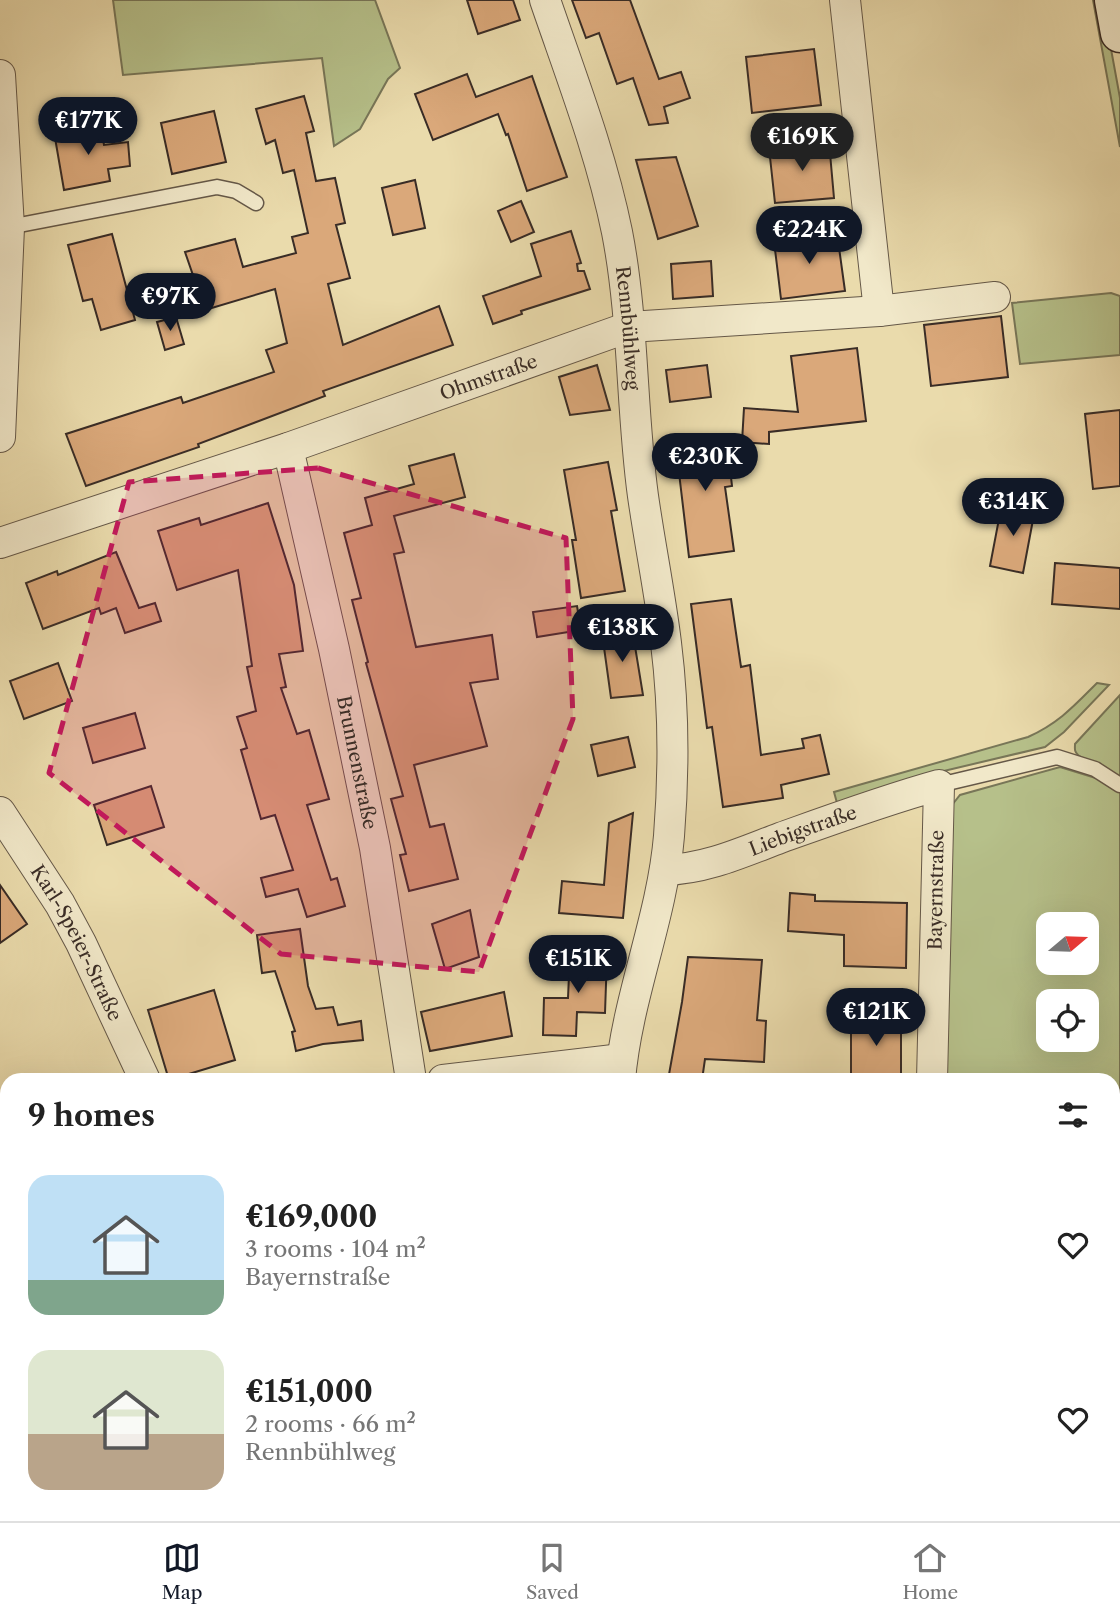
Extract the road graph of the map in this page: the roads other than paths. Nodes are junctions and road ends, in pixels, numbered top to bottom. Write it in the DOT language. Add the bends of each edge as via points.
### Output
graph roads {
  1 [pos="545,0"];
  2 [pos="845,0"];
  3 [pos="1114,0"];
  4 [pos="1120,33"];
  5 [pos="0,75"];
  6 [pos="256,203"];
  7 [pos="9,227"];
  8 [pos="995,297"];
  9 [pos="879,311"];
  10 [pos="629,327"];
  11 [pos="0,437"];
  12 [pos="289,448"];
  13 [pos="0,543"];
  14 [pos="939,785"];
  15 [pos="1120,785"];
  16 [pos="0,812"];
  17 [pos="665,870"];
  18 [pos="621,1070"];
  19 [pos="142,1073"];
  20 [pos="410,1073"];
  21 [pos="568,1073"];
  22 [pos="932,1073"];
  1 -- 10 [label="street, Rennbühlweg" via="606,188 617,233"];
  2 -- 9 [label="street"];
  3 -- 4 [label="main road"];
  5 -- 7 [label="street"];
  6 -- 7 [label="lane" via="236,191 217,187"];
  7 -- 11 [label="street"];
  8 -- 9 [label="street, Ohmstraße"];
  9 -- 10 [label="street, Ohmstraße"];
  10 -- 12 [label="street, Ohmstraße"];
  10 -- 17 [label="street, Rennbühlweg" via="643,493 671,700 672,799"];
  12 -- 13 [label="street, Ohmstraße"];
  12 -- 20 [label="street, Brunnenstraße" via="375,848"];
  14 -- 15 [label="lane" via="1057,757 1096,769"];
  14 -- 17 [label="street, Liebigstraße" via="863,807 715,862"];
  14 -- 22 [label="street, Bayernstraße"];
  16 -- 19 [label="street, Karl-Speier-Straße" via="70,924"];
  17 -- 18 [label="street, Rennbühlweg"];
  18 -- 21 [label="street"];
}
